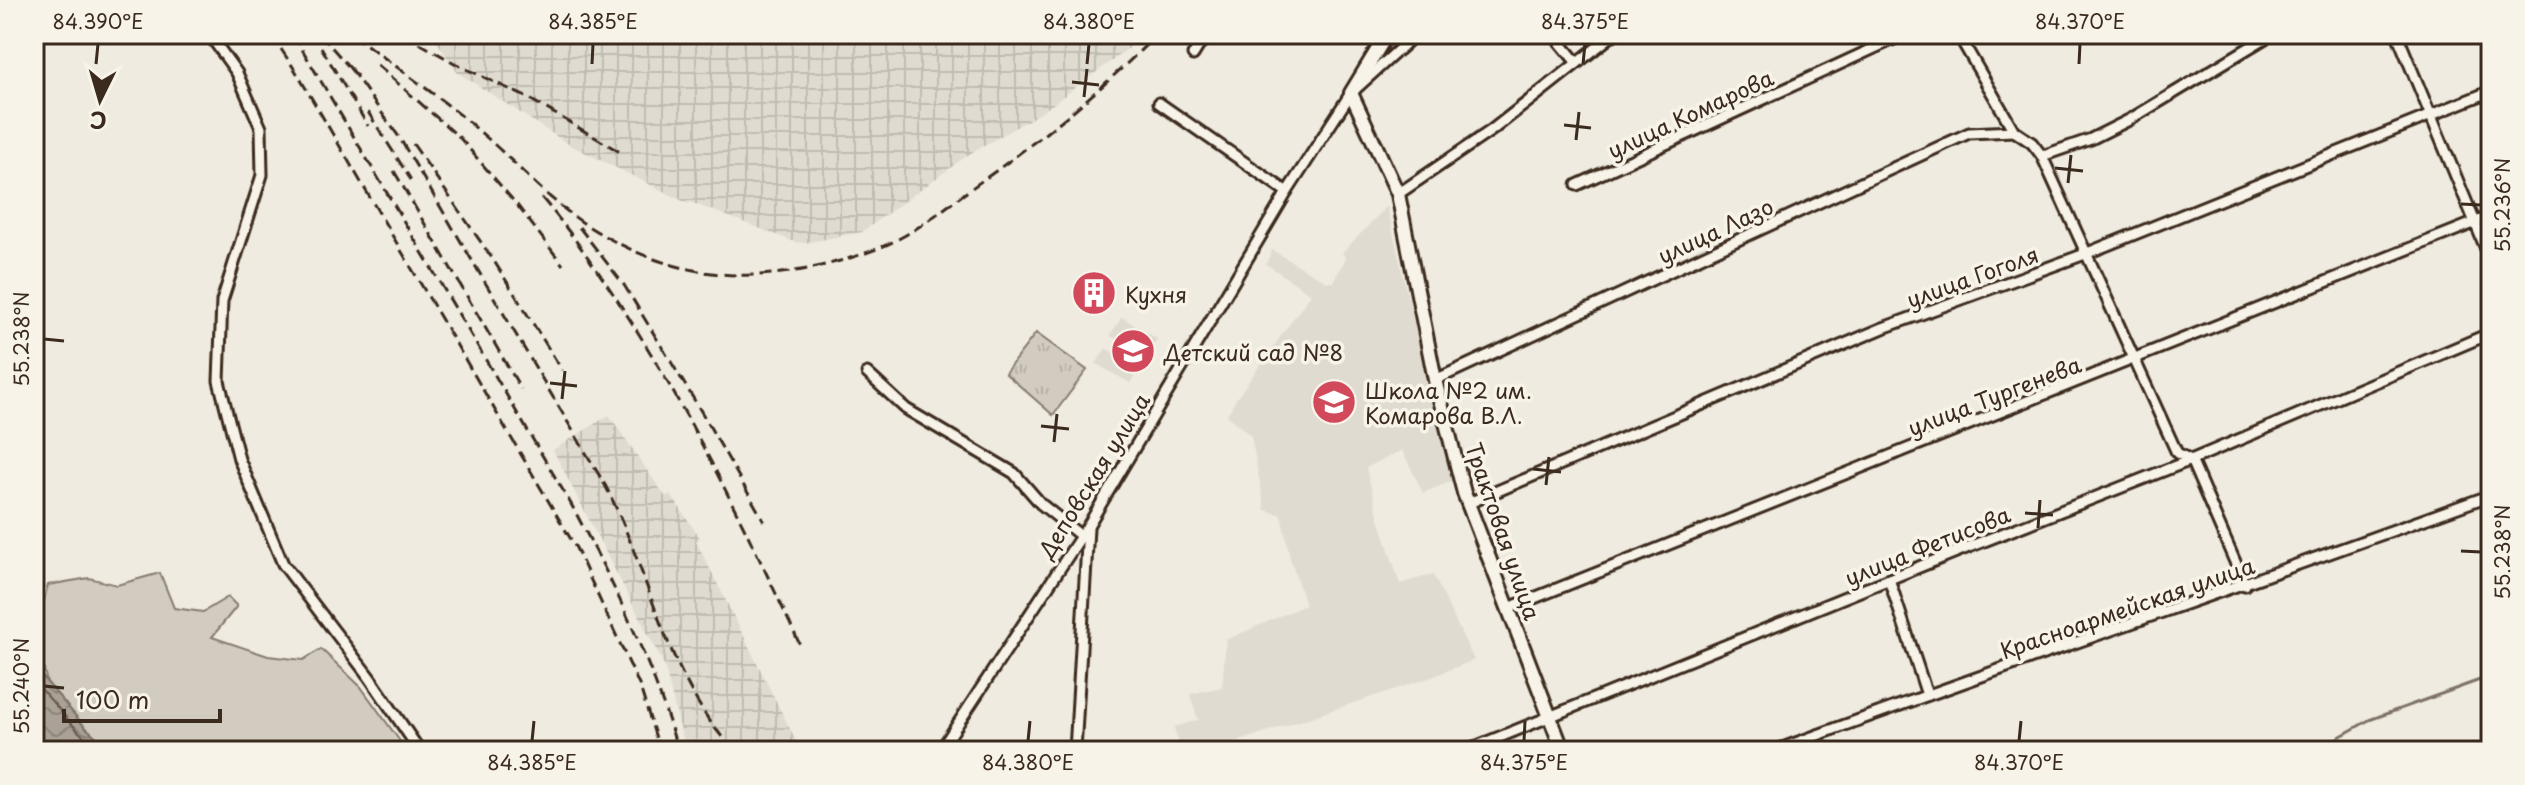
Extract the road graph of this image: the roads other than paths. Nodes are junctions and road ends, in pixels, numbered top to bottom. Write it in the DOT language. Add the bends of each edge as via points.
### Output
graph roads {
  1 [pos="209,34"];
  2 [pos="1206,34"];
  3 [pos="1387,34"];
  4 [pos="1416,34"];
  5 [pos="1553,34"];
  6 [pos="1614,34"];
  7 [pos="1905,34"];
  8 [pos="1958,34"];
  9 [pos="2272,34"];
  10 [pos="2397,34"];
  11 [pos="1193,55"];
  12 [pos="1577,63"];
  13 [pos="2491,91"];
  14 [pos="1351,93"];
  15 [pos="1159,103"];
  16 [pos="2432,115"];
  17 [pos="2014,131"];
  18 [pos="2042,156"];
  19 [pos="1577,185"];
  20 [pos="1287,192"];
  21 [pos="1398,194"];
  22 [pos="2491,216"];
  23 [pos="2476,222"];
  24 [pos="2085,254"];
  25 [pos="2491,261"];
  26 [pos="2491,333"];
  27 [pos="2133,360"];
  28 [pos="867,373"];
  29 [pos="1435,380"];
  30 [pos="2191,460"];
  31 [pos="2491,495"];
  32 [pos="1469,503"];
  33 [pos="1089,524"];
  34 [pos="1081,536"];
  35 [pos="1889,579"];
  36 [pos="2245,585"];
  37 [pos="1509,608"];
  38 [pos="1927,695"];
  39 [pos="1549,716"];
  40 [pos="420,751"];
  41 [pos="940,751"];
  42 [pos="1075,751"];
  43 [pos="1465,751"];
  44 [pos="1563,751"];
  45 [pos="1774,751"];
  1 -- 40 [label="street" via="237,73 261,128 262,175 222,301 219,381 239,459 283,564"];
  2 -- 11 [label="street"];
  3 -- 14 [label="street, Деповская улица"];
  4 -- 14 [label="street, Деповская улица"];
  5 -- 12 [label="street"];
  6 -- 12 [label="street"];
  7 -- 19 [label="street, улица Комарова"];
  8 -- 17 [label="street"];
  9 -- 18 [label="street" via="2129,120"];
  10 -- 16 [label="street"];
  12 -- 21 [label="street"];
  13 -- 16 [label="street, улица Гоголя"];
  14 -- 20 [label="street, Деповская улица"];
  14 -- 21 [label="street, Трактовая улица"];
  15 -- 20 [label="street"];
  16 -- 23 [label="street"];
  16 -- 24 [label="street, улица Гоголя"];
  17 -- 18 [label="street"];
  17 -- 29 [label="street, улица Лазо" via="1969,133"];
  18 -- 24 [label="street"];
  20 -- 33 [label="street, Деповская улица"];
  21 -- 29 [label="street, Трактовая улица"];
  22 -- 23 [label="street, улица Тургенева"];
  23 -- 25 [label="street"];
  23 -- 27 [label="street, улица Тургенева"];
  24 -- 27 [label="street"];
  24 -- 32 [label="street, улица Гоголя" via="1883,328"];
  26 -- 30 [label="street, улица Фетисова"];
  27 -- 30 [label="street" via="2177,453"];
  27 -- 37 [label="street, улица Тургенева"];
  28 -- 34 [label="street" via="906,409 1014,473 1041,504"];
  29 -- 32 [label="street, Трактовая улица"];
  30 -- 35 [label="street, улица Фетисова"];
  30 -- 36 [label="street"];
  31 -- 36 [label="street, Красноармейская улица"];
  32 -- 37 [label="street, Трактовая улица"];
  33 -- 34 [label="street, Деповская улица"];
  33 -- 42 [label="street"];
  34 -- 41 [label="street, Деповская улица"];
  35 -- 38 [label="street"];
  35 -- 39 [label="street, улица Фетисова"];
  36 -- 38 [label="street, Красноармейская улица"];
  37 -- 39 [label="street, Трактовая улица"];
  38 -- 45 [label="street, Красноармейская улица"];
  39 -- 43 [label="street, улица Фетисова"];
  39 -- 44 [label="street, Трактовая улица"];
}
